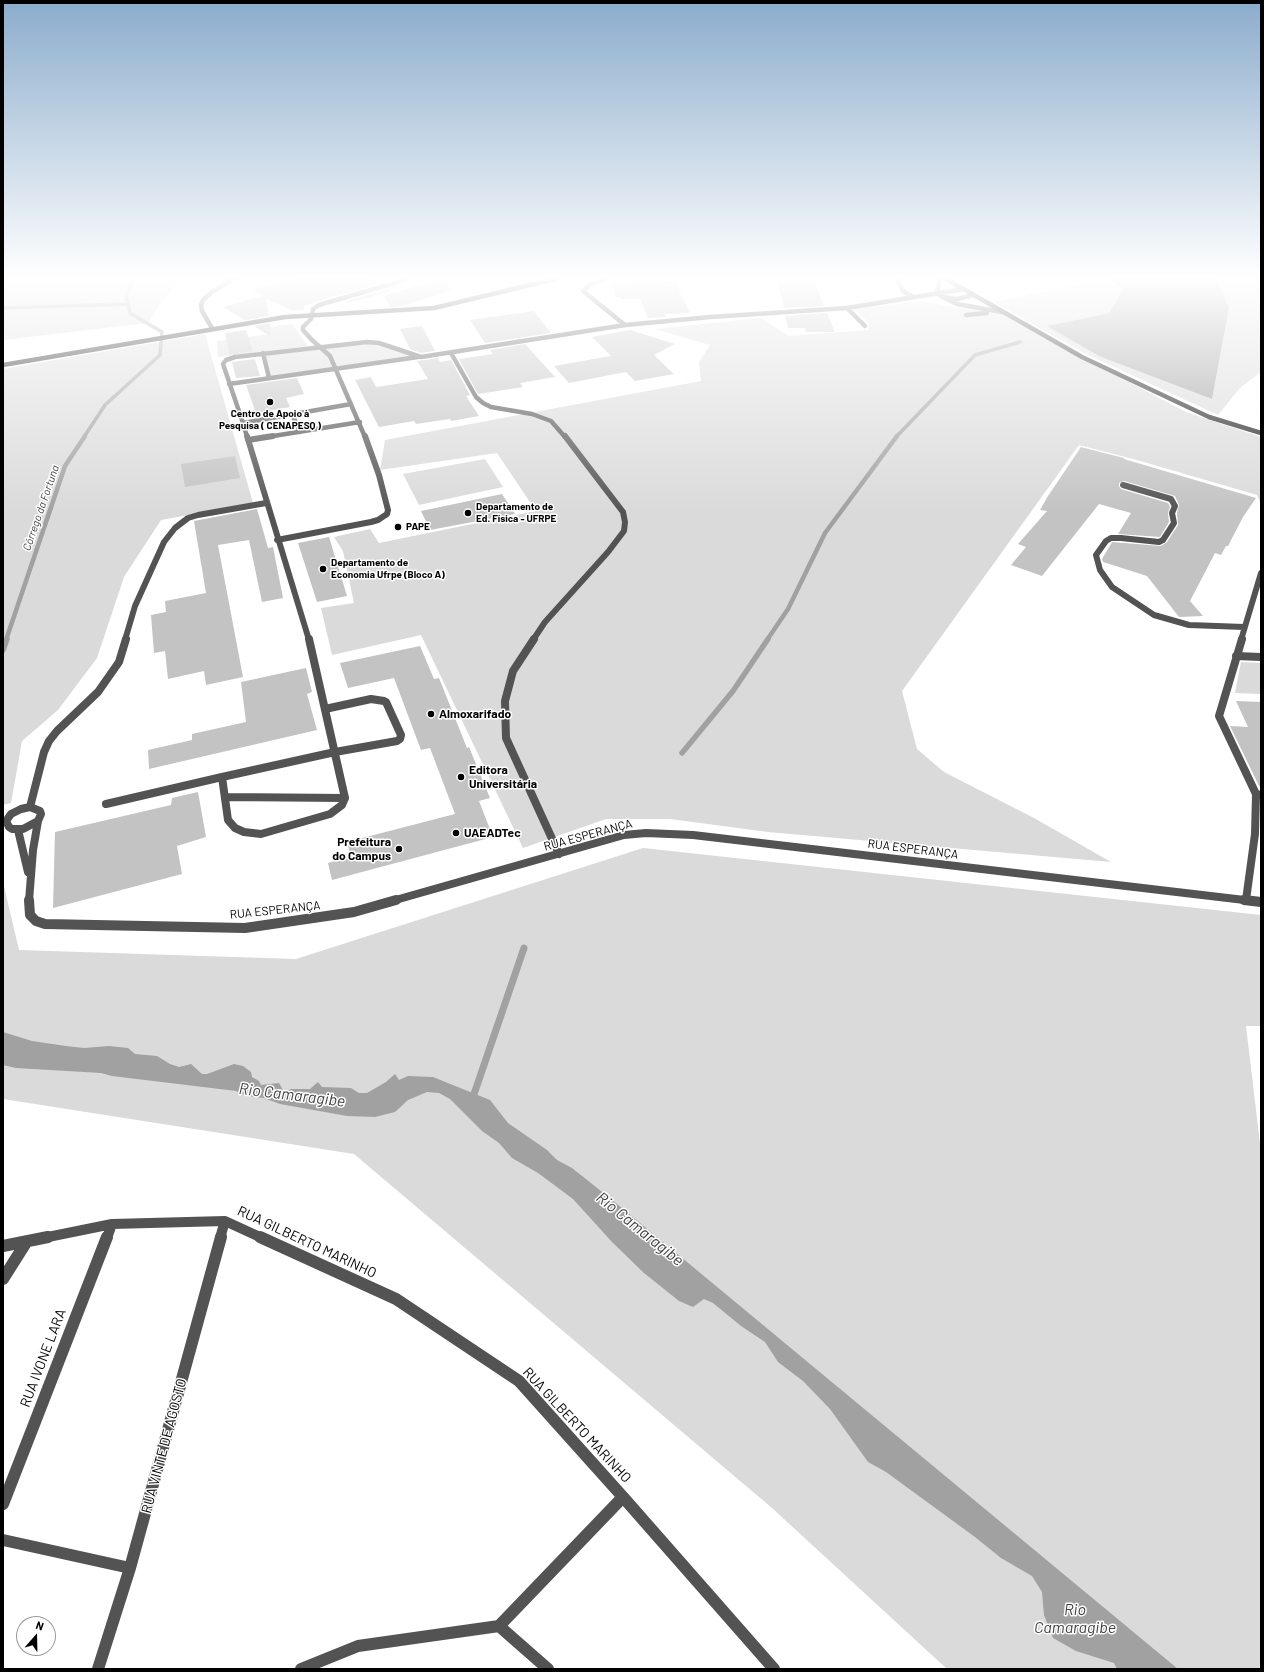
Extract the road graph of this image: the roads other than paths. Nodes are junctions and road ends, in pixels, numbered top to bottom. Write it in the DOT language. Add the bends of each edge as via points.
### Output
graph roads {
  1 [pos="48,357"];
  2 [pos="235,357"];
  3 [pos="264,357"];
  4 [pos="330,357"];
  5 [pos="421,357"];
  6 [pos="453,357"];
  7 [pos="1080,357"];
  8 [pos="3,365"];
  9 [pos="335,368"];
  10 [pos="269,378"];
  11 [pos="229,384"];
  12 [pos="351,404"];
  13 [pos="292,414"];
  14 [pos="360,422"];
  15 [pos="243,423"];
  16 [pos="300,432"];
  17 [pos="1261,433"];
  18 [pos="248,440"];
  19 [pos="1123,485"];
  20 [pos="266,503"];
  21 [pos="278,540"];
  22 [pos="1261,573"];
  23 [pos="1244,627"];
  24 [pos="1236,656"];
  25 [pos="1261,657"];
  26 [pos="325,709"];
  27 [pos="335,752"];
  28 [pos="222,777"];
  29 [pos="1259,794"];
  30 [pos="225,797"];
  31 [pos="345,798"];
  32 [pos="106,804"];
  33 [pos="30,807"];
  34 [pos="21,809"];
  35 [pos="3,815"];
  36 [pos="38,821"];
  37 [pos="3,829"];
  38 [pos="15,830"];
  39 [pos="559,854"];
  40 [pos="30,885"];
  41 [pos="1246,900"];
  42 [pos="1261,902"];
  43 [pos="225,1221"];
  44 [pos="112,1224"];
  45 [pos="28,1241"];
  46 [pos="3,1246"];
  47 [pos="3,1279"];
  48 [pos="623,1497"];
  49 [pos="3,1504"];
  50 [pos="3,1540"];
  51 [pos="130,1568"];
  52 [pos="499,1626"];
  53 [pos="98,1669"];
  54 [pos="301,1669"];
  55 [pos="548,1669"];
  56 [pos="774,1669"];
  1 -- 8 [label="main road"];
  2 -- 11 [label="street" via="224,362"];
  3 -- 10 [label="street"];
  4 -- 9 [label="street"];
  5 -- 9 [label="street"];
  6 -- 39 [label="street" via="476,397 483,403 491,407 532,414 557,426 623,512 624,531 540,628 513,671 505,701 506,738"];
  7 -- 17 [label="main road" via="1210,417"];
  9 -- 10 [label="street"];
  9 -- 12 [label="street"];
  10 -- 11 [label="street"];
  11 -- 15 [label="street"];
  12 -- 13 [label="street"];
  12 -- 14 [label="street"];
  13 -- 15 [label="street"];
  13 -- 16 [label="street"];
  14 -- 16 [label="street"];
  14 -- 21 [label="street" via="379,475 387,514 371,522"];
  15 -- 18 [label="street"];
  16 -- 18 [label="street"];
  18 -- 20 [label="street"];
  19 -- 23 [label="street" via="1171,499 1175,506 1172,514 1174,523 1159,542 1121,538 1106,541 1096,555 1100,570 1112,587 1154,615 1189,625"];
  20 -- 21 [label="street"];
  20 -- 33 [label="street" via="188,518 175,528 164,542 135,606 119,662 98,692 49,741"];
  21 -- 26 [label="street" via="311,646"];
  22 -- 23 [label="street"];
  23 -- 24 [label="street"];
  24 -- 25 [label="street"];
  24 -- 29 [label="street" via="1219,716"];
  26 -- 27 [label="street"];
  26 -- 27 [label="street" via="371,699 384,701 401,734 397,741"];
  27 -- 28 [label="street"];
  27 -- 31 [label="street"];
  28 -- 30 [label="street"];
  28 -- 32 [label="street"];
  29 -- 41 [label="street"];
  30 -- 31 [label="street"];
  30 -- 31 [label="street" via="228,820 235,828 261,834 330,814 342,805"];
  33 -- 34 [label="street"];
  33 -- 36 [label="street" via="40,811"];
  34 -- 35 [label="street"];
  34 -- 38 [label="street" via="11,814 6,821 9,828"];
  36 -- 38 [label="street" via="29,827"];
  36 -- 40 [label="street"];
  37 -- 38 [label="street"];
  38 -- 40 [label="street" via="24,852"];
  39 -- 40 [label="street, RUA ESPERANÇA" via="354,912 245,928 45,924 36,922 30,915"];
  39 -- 41 [label="street, RUA ESPERANÇA" via="624,835 693,835"];
  41 -- 42 [label="street, RUA ESPERANÇA"];
  43 -- 44 [label="street"];
  43 -- 48 [label="street, RUA GILBERTO MARINHO" via="396,1299 519,1380"];
  43 -- 51 [label="street, RUA VINTE DE AGOSTO"];
  44 -- 45 [label="street"];
  44 -- 49 [label="street, RUA IVONE LARA"];
  45 -- 46 [label="street"];
  45 -- 47 [label="street"];
  48 -- 52 [label="street, RUA GILBERTO MARINHO"];
  48 -- 56 [label="street"];
  50 -- 51 [label="street"];
  51 -- 53 [label="street, RUA VINTE DE AGOSTO"];
  52 -- 54 [label="street" via="358,1646"];
  52 -- 55 [label="street"];
}
